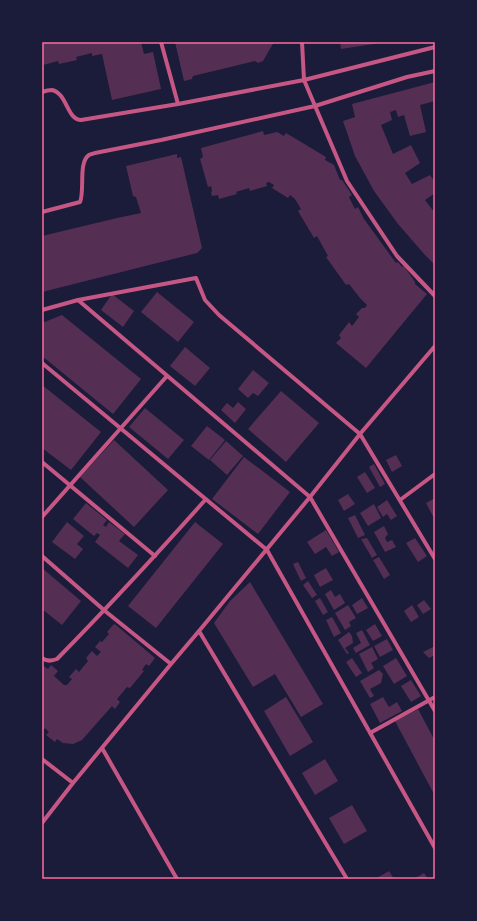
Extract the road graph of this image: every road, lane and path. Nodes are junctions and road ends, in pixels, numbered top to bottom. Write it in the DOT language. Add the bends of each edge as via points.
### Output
graph roads {
  1 [pos="161,42"];
  2 [pos="302,42"];
  3 [pos="435,47"];
  4 [pos="435,70"];
  5 [pos="304,80"];
  6 [pos="42,92"];
  7 [pos="178,104"];
  8 [pos="315,106"];
  9 [pos="42,212"];
  10 [pos="435,296"];
  11 [pos="78,300"];
  12 [pos="42,310"];
  13 [pos="435,346"];
  14 [pos="42,363"];
  15 [pos="167,376"];
  16 [pos="120,428"];
  17 [pos="360,434"];
  18 [pos="42,462"];
  19 [pos="435,474"];
  20 [pos="70,486"];
  21 [pos="310,497"];
  22 [pos="206,499"];
  23 [pos="400,500"];
  24 [pos="42,518"];
  25 [pos="267,550"];
  26 [pos="42,556"];
  27 [pos="155,556"];
  28 [pos="435,559"];
  29 [pos="105,611"];
  30 [pos="199,631"];
  31 [pos="42,658"];
  32 [pos="170,664"];
  33 [pos="435,697"];
  34 [pos="429,701"];
  35 [pos="435,711"];
  36 [pos="370,733"];
  37 [pos="102,748"];
  38 [pos="42,759"];
  39 [pos="73,783"];
  40 [pos="42,823"];
  41 [pos="435,848"];
  42 [pos="177,879"];
  43 [pos="347,879"];
  1 -- 7 [label="street"];
  2 -- 5 [label="street"];
  3 -- 5 [label="street"];
  4 -- 8 [label="street"];
  5 -- 7 [label="street"];
  5 -- 8 [label="street"];
  6 -- 7 [label="street" via="52,90 59,94 73,117 78,120"];
  8 -- 9 [label="street" via="88,155 83,164 80,202"];
  8 -- 10 [label="street" via="347,181 397,256"];
  11 -- 12 [label="street"];
  11 -- 15 [label="street"];
  11 -- 17 [label="street" via="196,278 205,300 219,315"];
  13 -- 17 [label="street"];
  14 -- 16 [label="street"];
  15 -- 16 [label="street"];
  15 -- 21 [label="street"];
  16 -- 20 [label="street"];
  16 -- 22 [label="street"];
  17 -- 21 [label="street"];
  17 -- 23 [label="street"];
  18 -- 20 [label="street"];
  19 -- 23 [label="street"];
  20 -- 24 [label="street"];
  20 -- 27 [label="street"];
  21 -- 25 [label="street"];
  21 -- 34 [label="street"];
  22 -- 25 [label="street"];
  22 -- 27 [label="street"];
  23 -- 28 [label="street"];
  25 -- 30 [label="street"];
  25 -- 36 [label="street"];
  26 -- 29 [label="street"];
  27 -- 29 [label="street"];
  29 -- 31 [label="street" via="57,659 51,662"];
  29 -- 32 [label="street"];
  30 -- 32 [label="street"];
  30 -- 43 [label="street"];
  32 -- 37 [label="street"];
  33 -- 34 [label="street"];
  34 -- 35 [label="street"];
  34 -- 36 [label="street"];
  36 -- 41 [label="street"];
  37 -- 39 [label="street"];
  37 -- 42 [label="street"];
  38 -- 39 [label="street"];
  39 -- 40 [label="street"];
}
